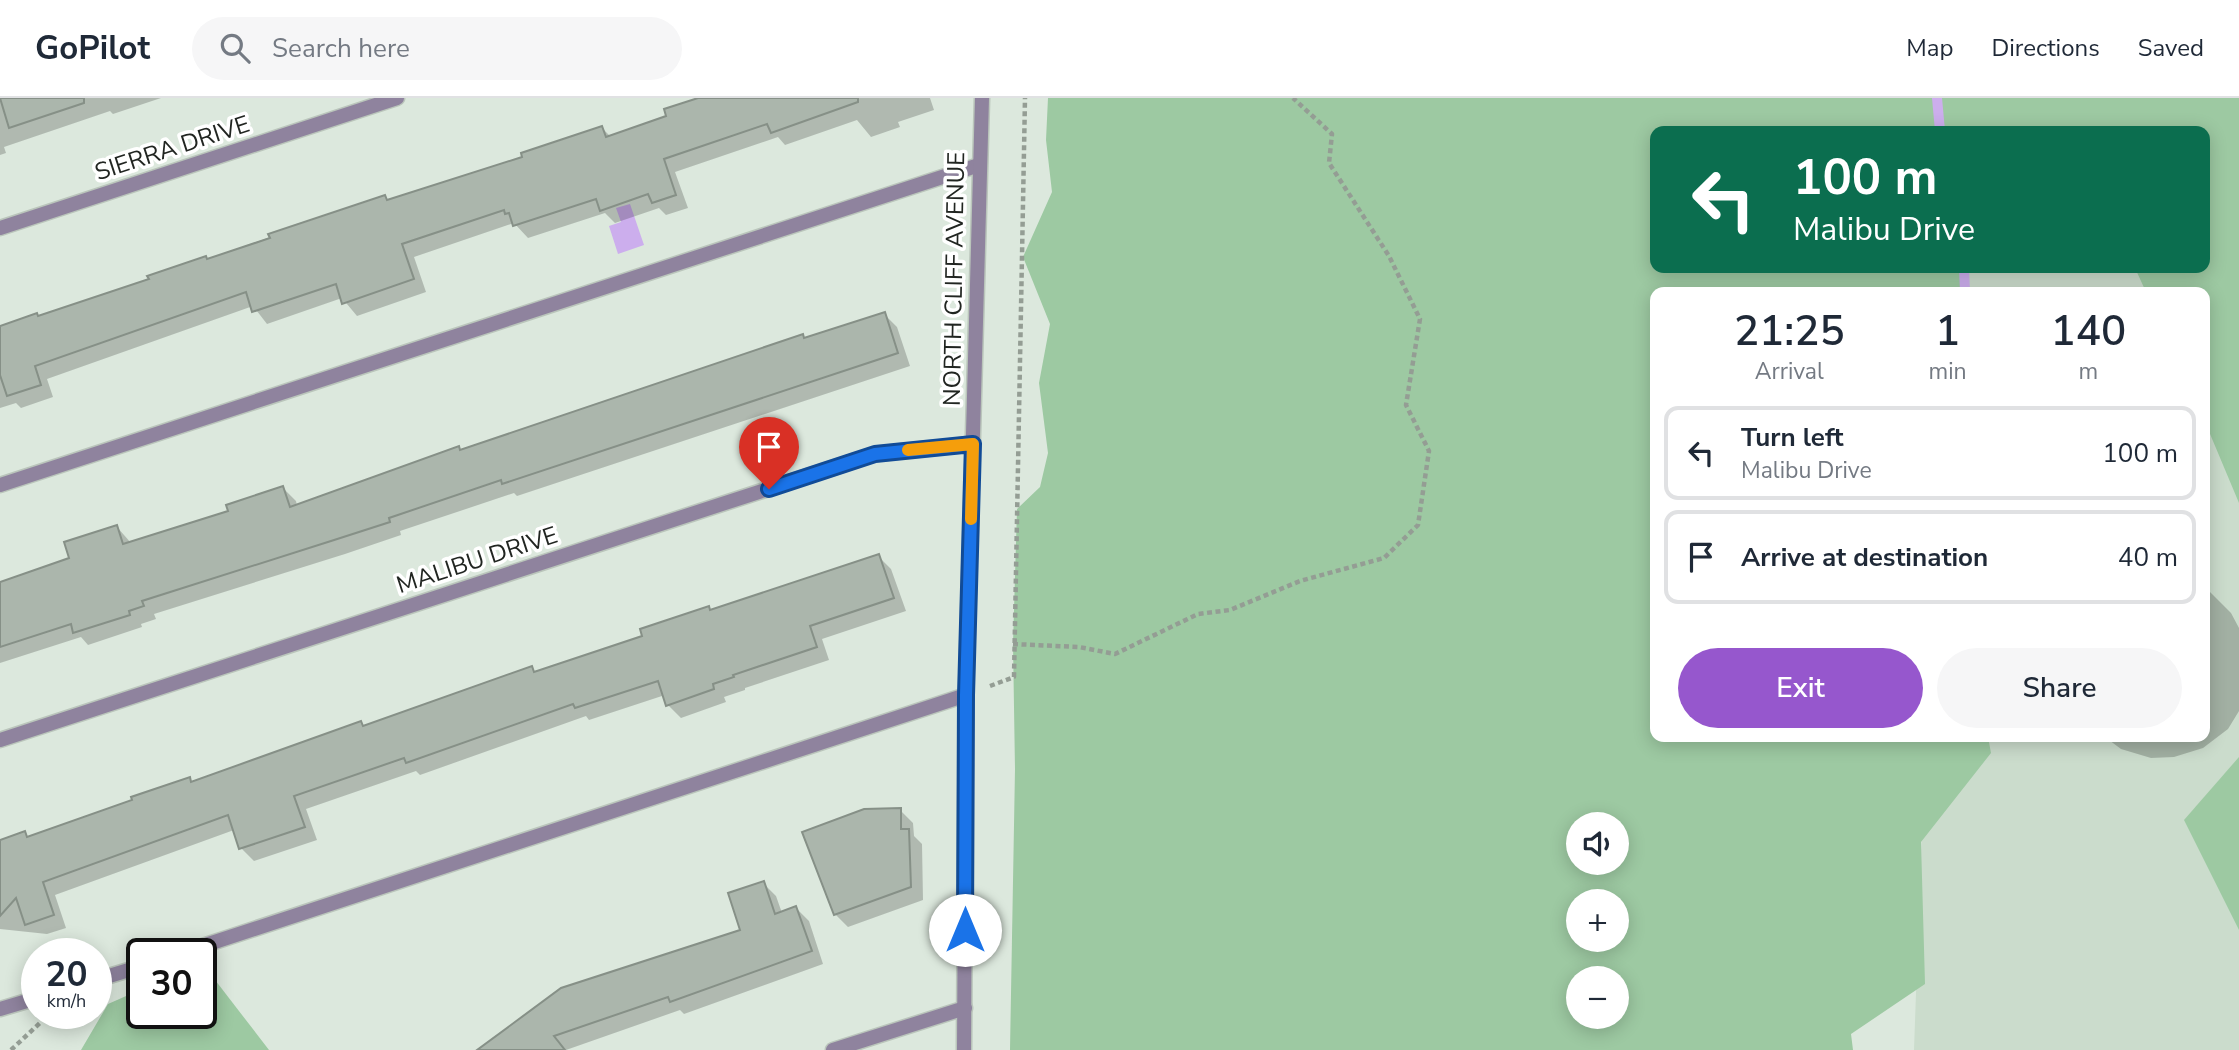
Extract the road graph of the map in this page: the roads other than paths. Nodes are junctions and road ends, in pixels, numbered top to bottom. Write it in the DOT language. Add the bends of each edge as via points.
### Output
graph roads {
  1 [pos="397,98"];
  2 [pos="982,98"];
  3 [pos="979,165"];
  4 [pos="0,228"];
  5 [pos="973,444"];
  6 [pos="0,485"];
  7 [pos="966,695"];
  8 [pos="0,740"];
  9 [pos="217,941"];
  10 [pos="21,1003"];
  11 [pos="965,1008"];
  12 [pos="0,1009"];
  13 [pos="833,1050"];
  14 [pos="964,1050"];
  1 -- 4 [label="street, SIERRA DRIVE"];
  2 -- 3 [label="street, NORTH CLIFF AVENUE"];
  3 -- 5 [label="street, NORTH CLIFF AVENUE"];
  3 -- 6 [label="street"];
  5 -- 7 [label="street, NORTH CLIFF AVENUE"];
  5 -- 8 [label="street, MALIBU DRIVE" via="875,454"];
  7 -- 9 [label="street"];
  7 -- 11 [label="street, NORTH CLIFF AVENUE"];
  10 -- 12 [label="street"];
  11 -- 13 [label="street"];
  11 -- 14 [label="street, NORTH CLIFF AVENUE"];
}
